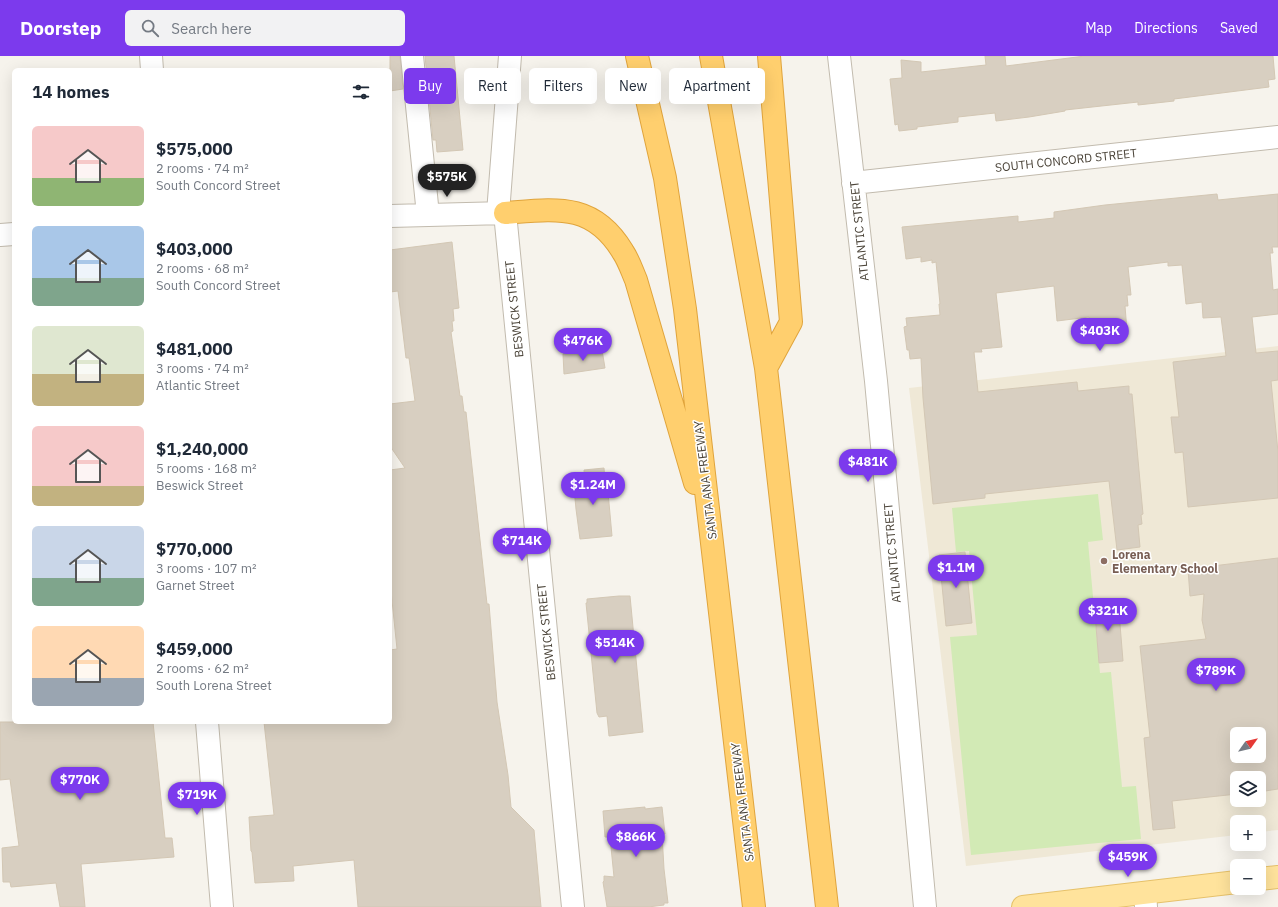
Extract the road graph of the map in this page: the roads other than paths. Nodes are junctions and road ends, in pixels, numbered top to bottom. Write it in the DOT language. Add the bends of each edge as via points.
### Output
graph roads {
  1 [pos="151,56"];
  2 [pos="412,56"];
  3 [pos="510,56"];
  4 [pos="637,56"];
  5 [pos="711,56"];
  6 [pos="769,56"];
  7 [pos="839,56"];
  8 [pos="152,68"];
  9 [pos="1278,137"];
  10 [pos="853,183"];
  11 [pos="502,213"];
  12 [pos="428,215"];
  13 [pos="392,216"];
  14 [pos="12,234"];
  15 [pos="0,235"];
  16 [pos="766,368"];
  17 [pos="713,544"];
  18 [pos="207,724"];
  19 [pos="1278,877"];
  20 [pos="1266,879"];
  21 [pos="1230,883"];
  22 [pos="1146,900"];
  23 [pos="222,907"];
  24 [pos="573,907"];
  25 [pos="754,907"];
  26 [pos="828,907"];
  27 [pos="925,907"];
  28 [pos="1023,907"];
  1 -- 8 [label="street"];
  2 -- 12 [label="street"];
  3 -- 11 [label="street, BESWICK STREET"];
  4 -- 17 [label="highway, SANTA ANA FREEWAY" via="665,178 685,309"];
  5 -- 16 [label="highway"];
  6 -- 16 [label="highway" via="791,322"];
  7 -- 10 [label="street, ATLANTIC STREET"];
  9 -- 10 [label="street, SOUTH CONCORD STREET"];
  10 -- 27 [label="street, ATLANTIC STREET" via="876,389"];
  11 -- 12 [label="street"];
  11 -- 17 [label="highway" via="549,210 576,213 598,223 610,233 624,253 636,280"];
  11 -- 24 [label="street, BESWICK STREET"];
  12 -- 13 [label="street"];
  14 -- 15 [label="street"];
  16 -- 26 [label="highway"];
  17 -- 25 [label="highway, SANTA ANA FREEWAY"];
  18 -- 23 [label="street"];
  19 -- 20 [label="main road"];
  21 -- 22 [label="main road"];
  22 -- 28 [label="main road"];
}
